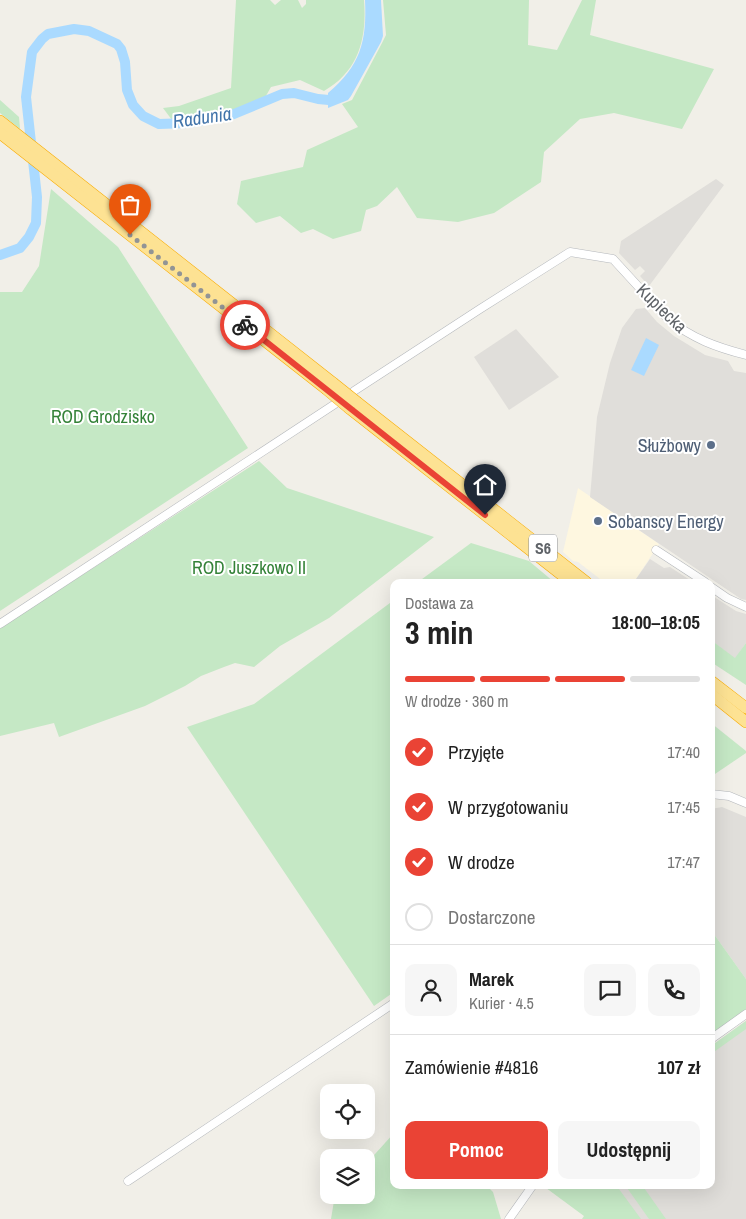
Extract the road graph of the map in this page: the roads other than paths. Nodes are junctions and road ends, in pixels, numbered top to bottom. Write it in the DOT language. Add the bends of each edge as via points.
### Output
graph roads {
  1 [pos="0,120"];
  2 [pos="0,133"];
  3 [pos="17,140"];
  4 [pos="745,353"];
  5 [pos="329,386"];
  6 [pos="354,391"];
  7 [pos="336,404"];
  8 [pos="354,405"];
  9 [pos="656,550"];
  10 [pos="567,579"];
  11 [pos="582,579"];
  12 [pos="700,579"];
  13 [pos="715,590"];
  14 [pos="746,607"];
  15 [pos="0,624"];
  16 [pos="715,684"];
  17 [pos="715,697"];
  18 [pos="746,708"];
  19 [pos="746,722"];
  20 [pos="715,794"];
  21 [pos="746,803"];
  22 [pos="390,1006"];
  23 [pos="746,1014"];
  24 [pos="715,1036"];
  25 [pos="128,1181"];
  26 [pos="529,1189"];
  27 [pos="509,1219"];
  1 -- 3 [label="highway, S6"];
  2 -- 3 [label="highway, S6"];
  3 -- 5 [label="highway, S6" via="46,158"];
  3 -- 5 [label="highway, S6" via="47,170"];
  4 -- 6 [label="street, Kupiecka" via="703,342 678,327 613,259 570,252"];
  5 -- 8 [label="highway, S6, bridge"];
  7 -- 15 [label="street"];
  8 -- 10 [label="highway, S6"];
  8 -- 11 [label="highway, S6"];
  9 -- 12 [label="street"];
  13 -- 14 [label="street"];
  16 -- 18 [label="highway"];
  17 -- 19 [label="highway"];
  20 -- 21 [label="street"];
  22 -- 25 [label="street"];
  23 -- 24 [label="street"];
  26 -- 27 [label="street"];
}
